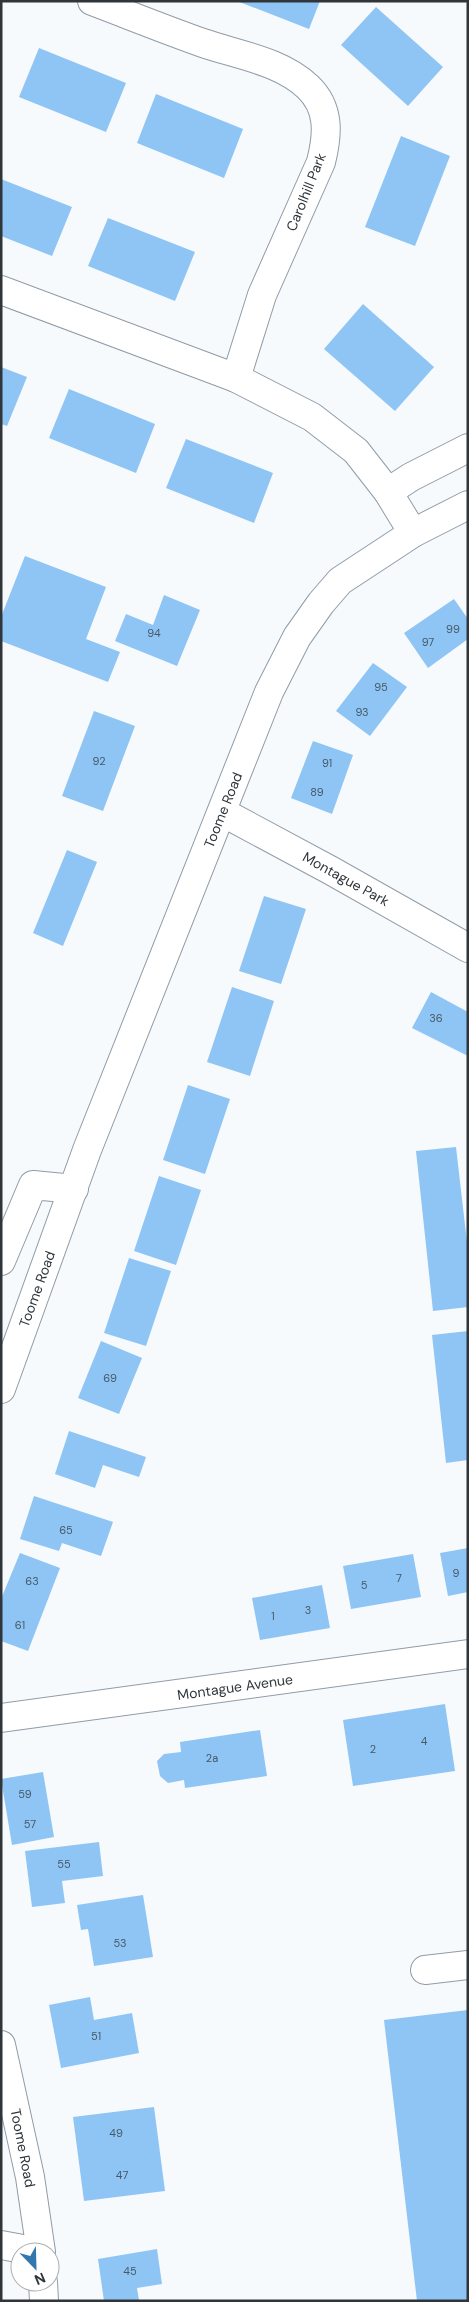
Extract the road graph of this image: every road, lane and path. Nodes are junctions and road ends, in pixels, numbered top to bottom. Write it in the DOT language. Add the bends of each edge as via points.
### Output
graph roads {
  1 [pos="92,1"];
  2 [pos="1,290"];
  3 [pos="236,378"];
  4 [pos="468,448"];
  5 [pos="388,492"];
  6 [pos="468,505"];
  7 [pos="414,533"];
  8 [pos="222,812"];
  9 [pos="468,948"];
  10 [pos="74,1189"];
  11 [pos="1,1261"];
  12 [pos="1,1389"];
  13 [pos="468,1654"];
  14 [pos="1,1718"];
  15 [pos="468,1965"];
  16 [pos="425,1970"];
  17 [pos="1,2045"];
  18 [pos="39,2242"];
  1 -- 3 [label="street, Carolhill Park" via="288,71 309,88 321,104 327,124 321,162 262,295"];
  2 -- 3 [label="street"];
  3 -- 5 [label="street" via="312,417 334,432 356,451"];
  4 -- 5 [label="street"];
  5 -- 7 [label="street"];
  6 -- 7 [label="street, Toome Road"];
  7 -- 8 [label="street, Toome Road" via="340,581 297,637 269,692"];
  8 -- 9 [label="street, Montague Park"];
  8 -- 10 [label="street, Toome Road"];
  10 -- 11 [label="street" via="33,1185"];
  10 -- 12 [label="street, Toome Road"];
  13 -- 14 [label="street, Montague Avenue"];
  15 -- 16 [label="street"];
  17 -- 18 [label="street, Toome Road" via="30,2177"];
}
